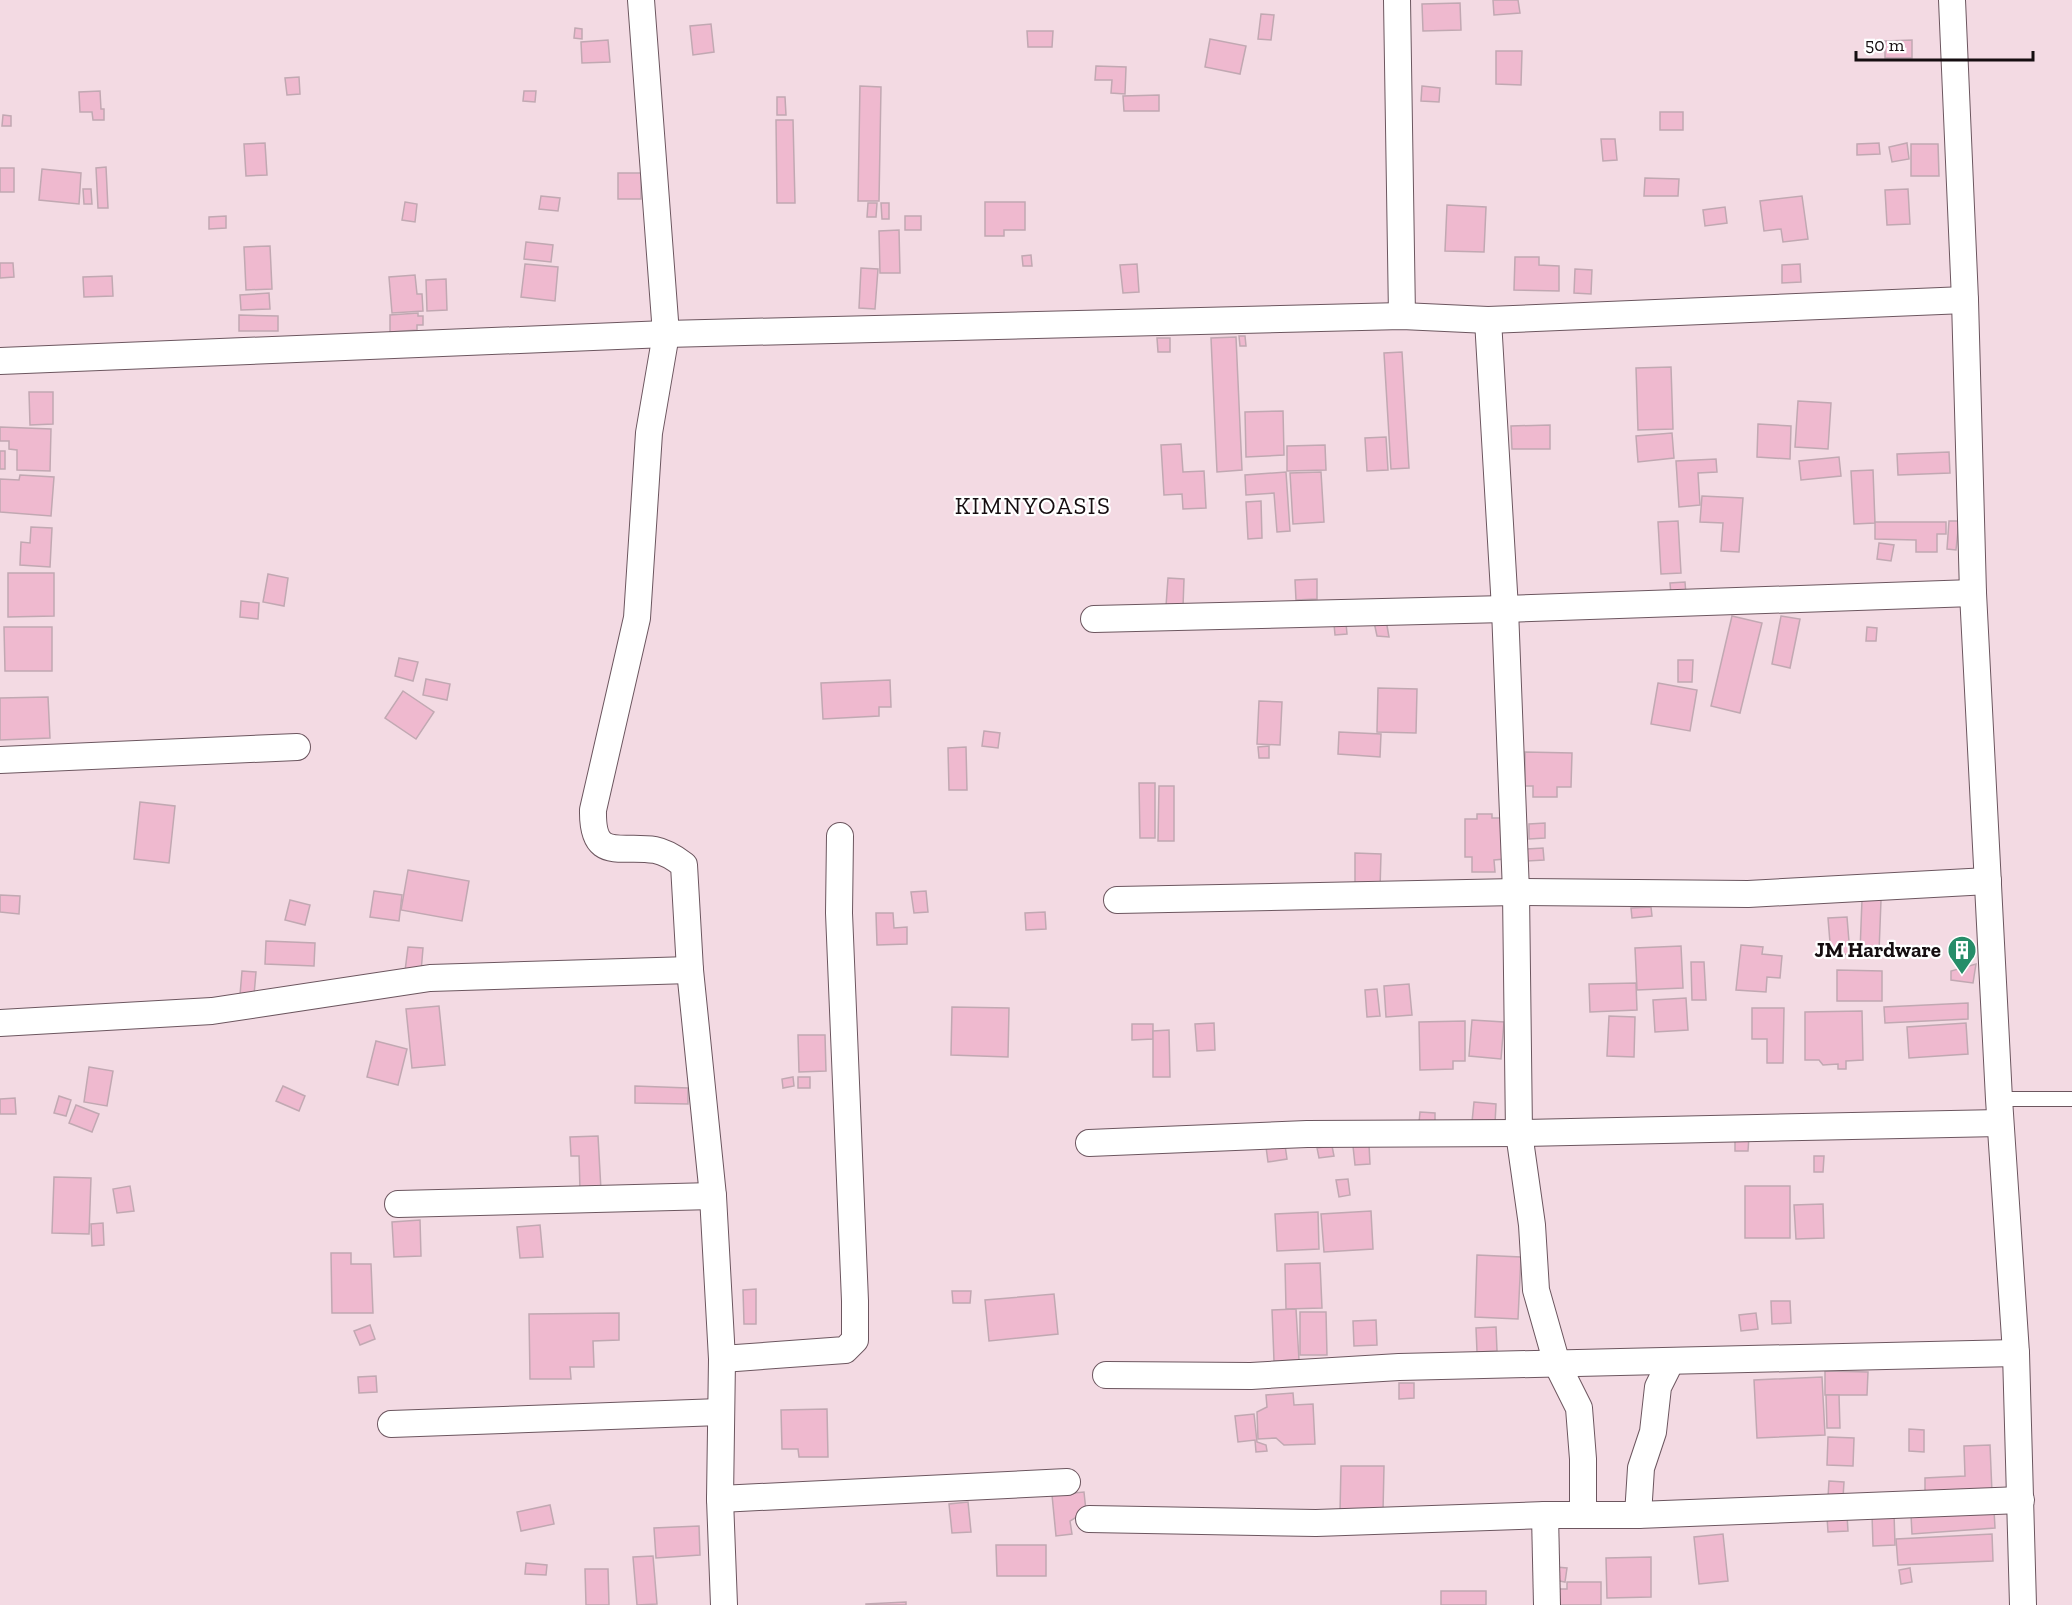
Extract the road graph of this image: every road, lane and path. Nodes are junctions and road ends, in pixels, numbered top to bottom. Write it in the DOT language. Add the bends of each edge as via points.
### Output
graph roads {
  1 [pos="641,0"];
  2 [pos="1397,0"];
  3 [pos="1952,0"];
  4 [pos="1965,300"];
  5 [pos="1402,316"];
  6 [pos="1488,320"];
  7 [pos="666,334"];
  8 [pos="0,361"];
  9 [pos="1973,593"];
  10 [pos="1505,609"];
  11 [pos="1094,619"];
  12 [pos="297,747"];
  13 [pos="0,760"];
  14 [pos="840,836"];
  15 [pos="1988,880"];
  16 [pos="1516,892"];
  17 [pos="1117,900"];
  18 [pos="690,970"];
  19 [pos="0,1023"];
  20 [pos="2072,1099"];
  21 [pos="1999,1111"];
  22 [pos="1520,1132"];
  23 [pos="1089,1143"];
  24 [pos="713,1196"];
  25 [pos="398,1204"];
  26 [pos="2016,1353"];
  27 [pos="722,1359"];
  28 [pos="1671,1361"];
  29 [pos="1557,1364"];
  30 [pos="1106,1375"];
  31 [pos="720,1412"];
  32 [pos="391,1424"];
  33 [pos="1067,1482"];
  34 [pos="720,1499"];
  35 [pos="2021,1500"];
  36 [pos="1545,1515"];
  37 [pos="1583,1515"];
  38 [pos="1638,1515"];
  39 [pos="1089,1519"];
  40 [pos="724,1605"];
  41 [pos="1547,1605"];
  42 [pos="2023,1605"];
  1 -- 7 [label="street"];
  2 -- 5 [label="street"];
  3 -- 4 [label="street"];
  4 -- 6 [label="street"];
  4 -- 9 [label="street"];
  5 -- 6 [label="street"];
  5 -- 7 [label="street"];
  6 -- 10 [label="street"];
  7 -- 8 [label="street"];
  7 -- 18 [label="street" via="649,433 637,618 593,810 593,826 606,847 654,850 672,855 684,864"];
  9 -- 10 [label="street"];
  9 -- 15 [label="street"];
  10 -- 11 [label="street"];
  10 -- 16 [label="street"];
  12 -- 13 [label="street"];
  14 -- 27 [label="street" via="839,913 855,1340 845,1350"];
  15 -- 16 [label="street" via="1748,894"];
  15 -- 21 [label="street"];
  16 -- 17 [label="street"];
  16 -- 22 [label="street"];
  18 -- 19 [label="street" via="430,978 213,1011"];
  18 -- 24 [label="street"];
  20 -- 21 [label="lane"];
  21 -- 22 [label="street"];
  21 -- 26 [label="street"];
  22 -- 23 [label="street" via="1307,1134"];
  22 -- 29 [label="street" via="1536,1290"];
  24 -- 25 [label="street"];
  24 -- 27 [label="street"];
  26 -- 28 [label="street"];
  26 -- 35 [label="street"];
  27 -- 31 [label="street"];
  28 -- 29 [label="street"];
  28 -- 38 [label="street" via="1658,1387 1653,1432 1641,1468"];
  29 -- 30 [label="street" via="1399,1367 1251,1376"];
  29 -- 37 [label="street" via="1579,1408"];
  31 -- 32 [label="street"];
  31 -- 34 [label="street"];
  33 -- 34 [label="street"];
  34 -- 40 [label="street"];
  35 -- 38 [label="street"];
  35 -- 42 [label="street"];
  36 -- 37 [label="street"];
  36 -- 39 [label="street" via="1316,1522"];
  36 -- 41 [label="street"];
  37 -- 38 [label="street"];
}
